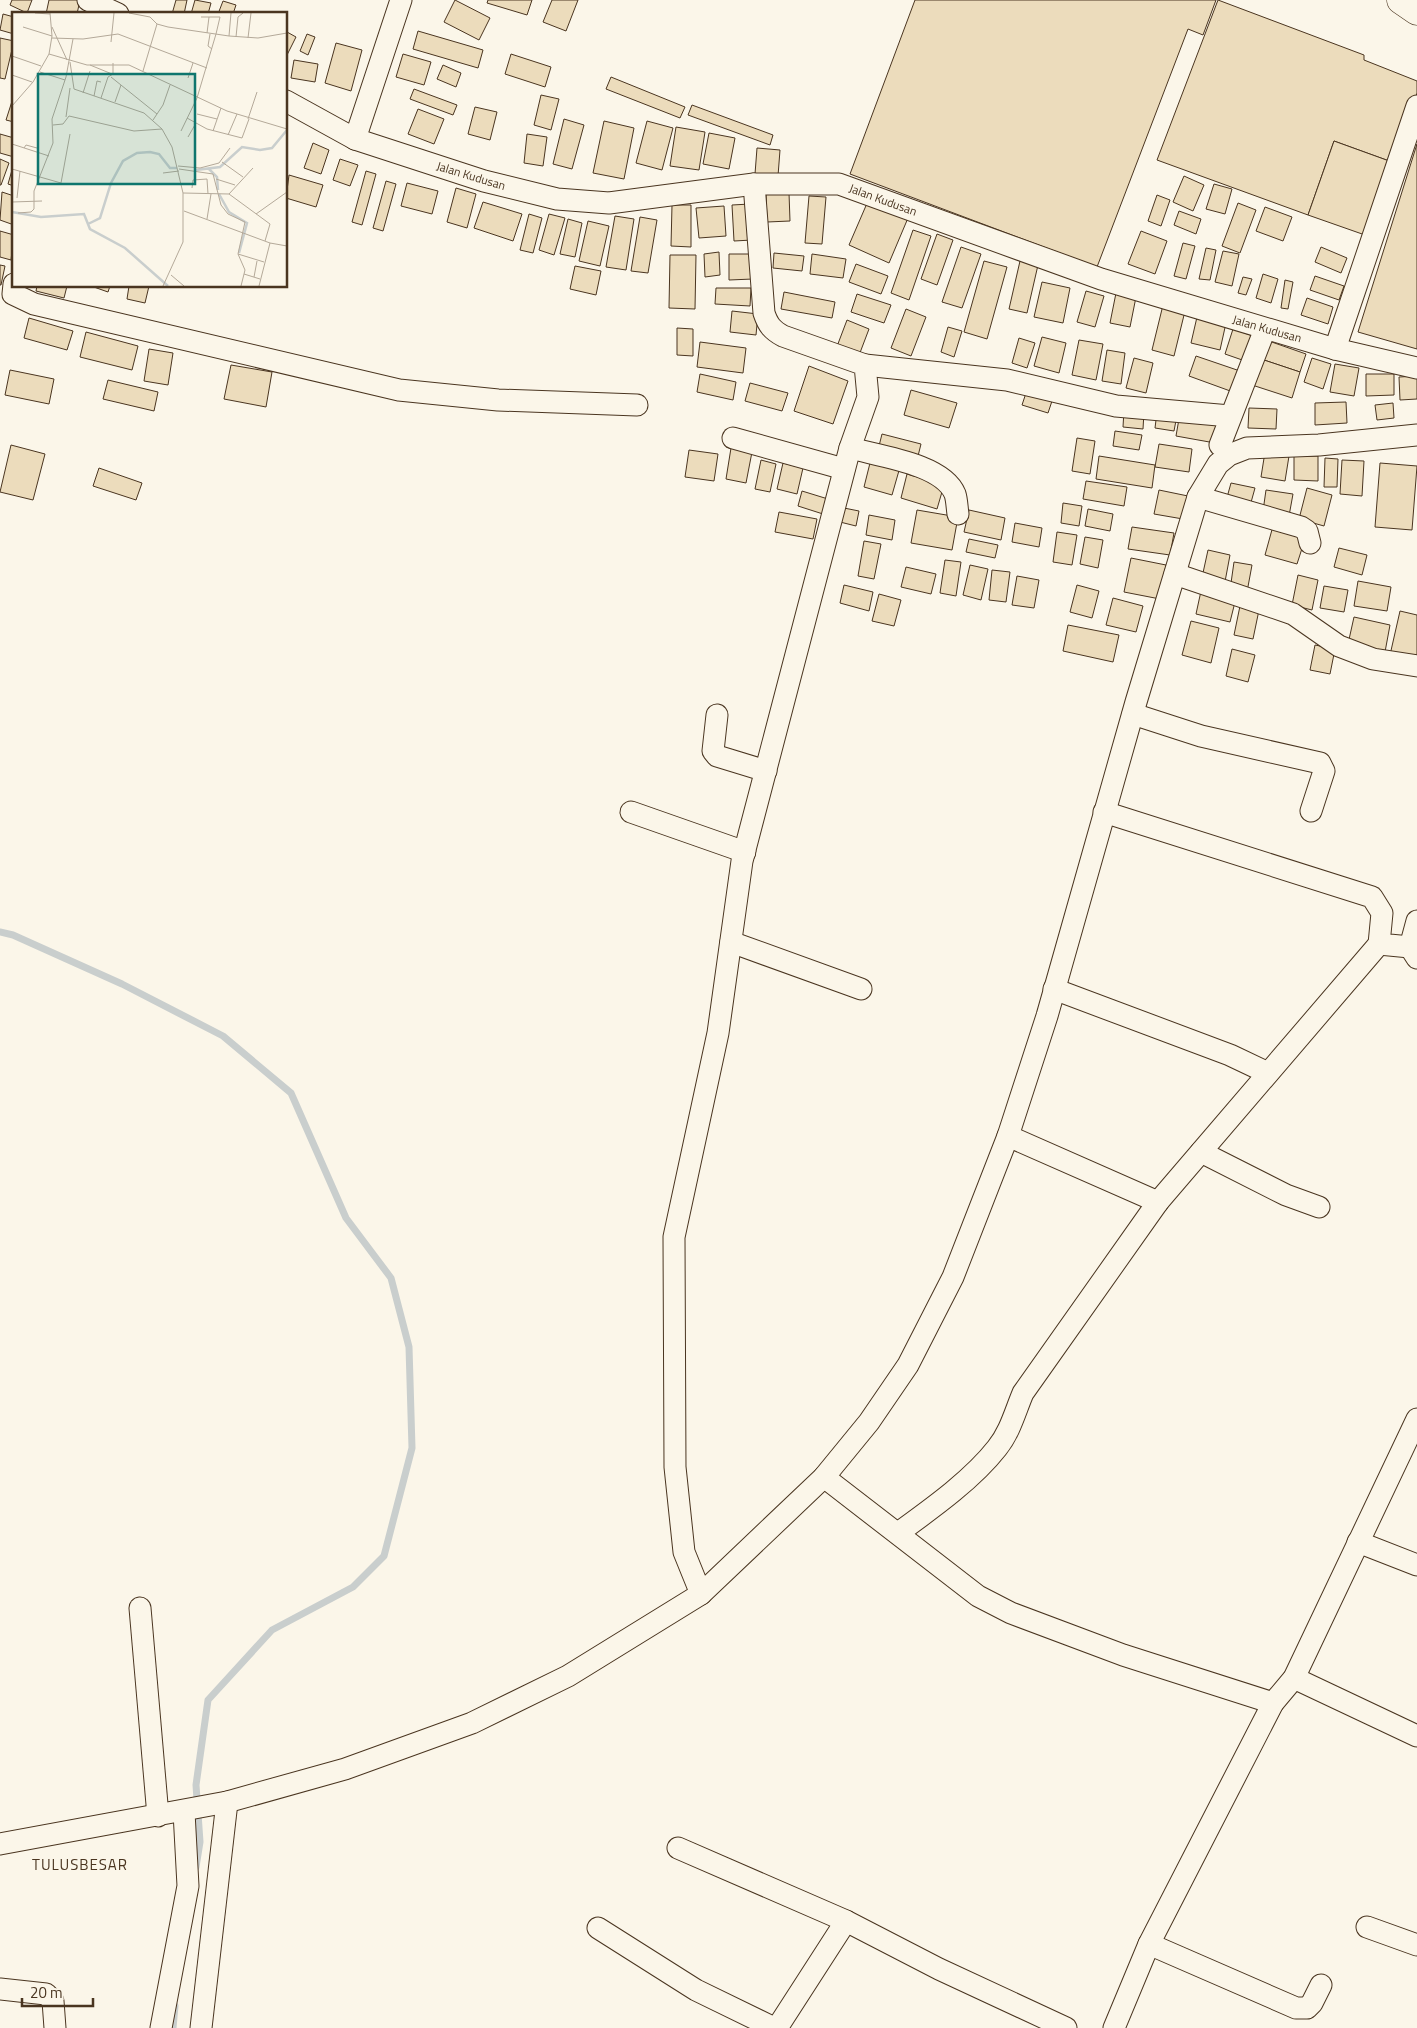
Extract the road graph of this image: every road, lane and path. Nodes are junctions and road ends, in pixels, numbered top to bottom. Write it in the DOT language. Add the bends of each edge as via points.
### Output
graph roads {
  1 [pos="401,0"];
  2 [pos="1400,0"];
  3 [pos="1417,11"];
  4 [pos="288,102"];
  5 [pos="1417,106"];
  6 [pos="354,139"];
  7 [pos="754,184"];
  8 [pos="9,293"];
  9 [pos="1265,329"];
  10 [pos="1335,349"];
  11 [pos="865,364"];
  12 [pos="1417,368"];
  13 [pos="636,405"];
  14 [pos="1230,416"];
  15 [pos="1417,435"];
  16 [pos="733,438"];
  17 [pos="1220,445"];
  18 [pos="850,448"];
  19 [pos="844,469"];
  20 [pos="1198,498"];
  21 [pos="958,514"];
  22 [pos="1310,543"];
  23 [pos="1175,574"];
  24 [pos="1417,666"];
  25 [pos="1133,714"];
  26 [pos="716,715"];
  27 [pos="766,771"];
  28 [pos="1311,811"];
  29 [pos="631,812"];
  30 [pos="1104,812"];
  31 [pos="745,852"];
  32 [pos="1417,921"];
  33 [pos="731,942"];
  34 [pos="1379,944"];
  35 [pos="1413,953"];
  36 [pos="1054,988"];
  37 [pos="860,989"];
  38 [pos="1268,1073"];
  39 [pos="1008,1136"];
  40 [pos="1201,1152"];
  41 [pos="1158,1202"];
  42 [pos="1319,1207"];
  43 [pos="1417,1419"];
  44 [pos="824,1477"];
  45 [pos="898,1533"];
  46 [pos="1358,1542"];
  47 [pos="1417,1565"];
  48 [pos="701,1594"];
  49 [pos="140,1608"];
  50 [pos="1294,1678"];
  51 [pos="1273,1703"];
  52 [pos="1417,1736"];
  53 [pos="228,1802"];
  54 [pos="194,1810"];
  55 [pos="158,1816"];
  56 [pos="0,1844"];
  57 [pos="678,1848"];
  58 [pos="846,1921"];
  59 [pos="1367,1927"];
  60 [pos="598,1928"];
  61 [pos="1149,1944"];
  62 [pos="1417,1945"];
  63 [pos="1321,1985"];
  64 [pos="0,1989"];
  65 [pos="55,2028"];
  66 [pos="161,2028"];
  67 [pos="200,2028"];
  68 [pos="775,2028"];
  69 [pos="1066,2028"];
  70 [pos="1114,2028"];
  1 -- 6 [label="street"];
  2 -- 3 [label="main road"];
  4 -- 6 [label="street, Jalan Kudusan"];
  5 -- 10 [label="street"];
  6 -- 7 [label="street, Jalan Kudusan" via="484,181 557,199 610,204"];
  7 -- 9 [label="street, Jalan Kudusan" via="839,184 1101,279"];
  7 -- 11 [label="street" via="767,322 783,336"];
  8 -- 13 [label="street" via="34,304 399,390 498,400"];
  9 -- 10 [label="street, Jalan Kudusan"];
  9 -- 14 [label="street"];
  10 -- 12 [label="street, Jalan Kudusan"];
  11 -- 14 [label="street" via="1007,380 1116,406"];
  11 -- 18 [label="street" via="868,397"];
  14 -- 17 [label="street"];
  15 -- 20 [label="street" via="1247,448 1229,455 1218,464"];
  16 -- 19 [label="street"];
  18 -- 19 [label="street"];
  18 -- 21 [label="street" via="925,468 944,479 955,494"];
  19 -- 27 [label="street"];
  20 -- 22 [label="street" via="1301,527 1307,531"];
  20 -- 23 [label="street"];
  23 -- 24 [label="street" via="1293,614 1339,646 1373,658"];
  23 -- 25 [label="street"];
  25 -- 28 [label="street" via="1201,736 1322,765 1324,771"];
  25 -- 30 [label="street"];
  26 -- 27 [label="street" via="713,751 717,756"];
  27 -- 31 [label="street"];
  29 -- 31 [label="street"];
  30 -- 34 [label="street" via="1372,897 1382,913"];
  30 -- 36 [label="street"];
  31 -- 33 [label="street"];
  32 -- 35 [label="street"];
  33 -- 37 [label="street"];
  33 -- 48 [label="street" via="718,1034 674,1237 675,1468 684,1552"];
  34 -- 35 [label="street"];
  34 -- 38 [label="street"];
  36 -- 38 [label="street" via="1230,1055"];
  36 -- 39 [label="street"];
  38 -- 40 [label="street"];
  39 -- 41 [label="street"];
  39 -- 44 [label="street" via="953,1277 908,1365 869,1422"];
  40 -- 41 [label="street"];
  40 -- 42 [label="street" via="1286,1195"];
  41 -- 45 [label="street" via="1023,1393 998,1448"];
  43 -- 46 [label="street"];
  44 -- 45 [label="street"];
  44 -- 48 [label="street"];
  45 -- 51 [label="street" via="978,1596 1011,1613 1123,1655"];
  46 -- 47 [label="street"];
  46 -- 50 [label="street"];
  48 -- 53 [label="street" via="568,1676 472,1723 345,1769"];
  49 -- 55 [label="street"];
  50 -- 51 [label="street"];
  50 -- 52 [label="street"];
  51 -- 61 [label="street"];
  53 -- 54 [label="street"];
  53 -- 67 [label="street"];
  54 -- 55 [label="street"];
  54 -- 66 [label="street" via="188,1886"];
  55 -- 56 [label="street"];
  57 -- 58 [label="street"];
  58 -- 68 [label="street"];
  58 -- 69 [label="street" via="938,1969"];
  59 -- 62 [label="street"];
  60 -- 68 [label="street" via="696,1990"];
  61 -- 63 [label="street" via="1296,2008 1307,2008 1312,2004"];
  61 -- 70 [label="street"];
  64 -- 65 [label="street" via="46,1994 53,2001"];
}
